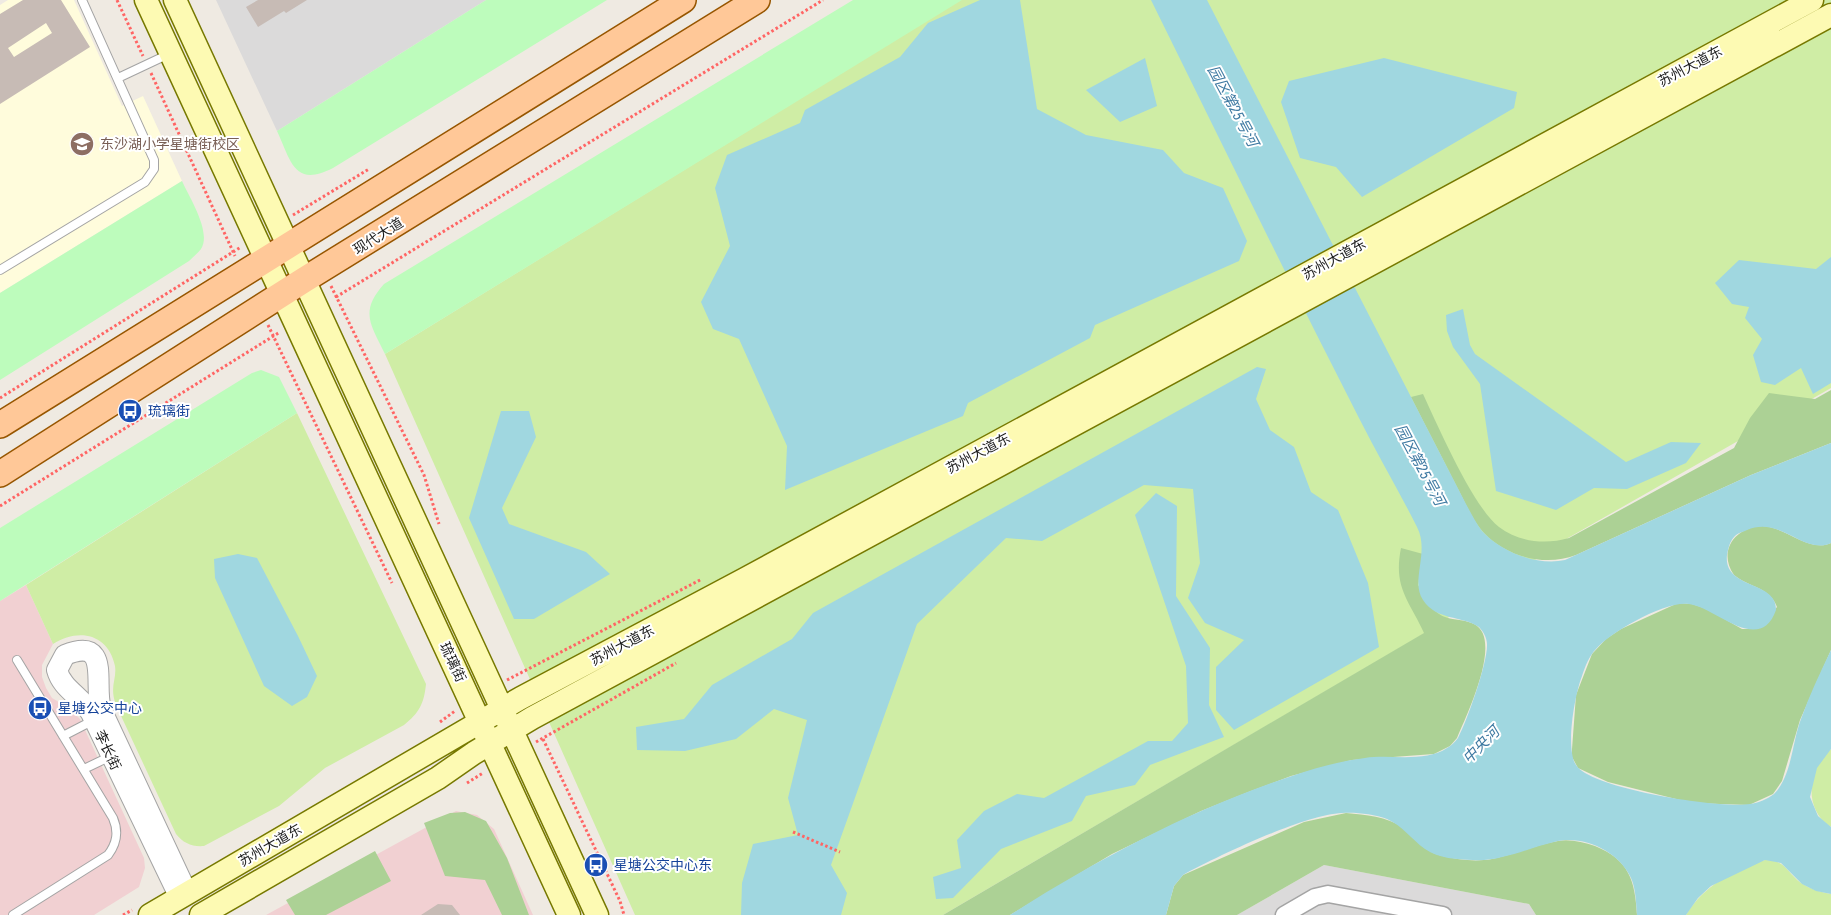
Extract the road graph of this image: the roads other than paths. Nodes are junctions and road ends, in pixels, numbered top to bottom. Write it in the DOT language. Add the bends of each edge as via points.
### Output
graph roads {
  1 [pos="82,0"];
  2 [pos="146,0"];
  3 [pos="175,0"];
  4 [pos="683,0"];
  5 [pos="757,0"];
  6 [pos="1812,0"];
  7 [pos="1831,15"];
  8 [pos="171,53"];
  9 [pos="118,78"];
  10 [pos="292,225"];
  11 [pos="261,249"];
  12 [pos="1348,264"];
  13 [pos="0,270"];
  14 [pos="313,275"];
  15 [pos="1293,294"];
  16 [pos="281,295"];
  17 [pos="0,425"];
  18 [pos="0,474"];
  19 [pos="17,660"];
  20 [pos="501,710"];
  21 [pos="94,720"];
  22 [pos="471,727"];
  23 [pos="510,730"];
  24 [pos="63,736"];
  25 [pos="481,748"];
  26 [pos="111,756"];
  27 [pos="84,769"];
  28 [pos="183,896"];
  29 [pos="15,915"];
  30 [pos="150,915"];
  31 [pos="201,915"];
  32 [pos="569,915"];
  33 [pos="597,915"];
  34 [pos="1284,915"];
  35 [pos="1443,915"];
  1 -- 9 [label="lane"];
  2 -- 8 [label="main road, 琉璃街"];
  3 -- 10 [label="main road, 琉璃街"];
  4 -- 10 [label="main road"];
  5 -- 14 [label="main road, 现代大道"];
  6 -- 12 [label="main road, 苏州大道东"];
  7 -- 12 [label="main road, 苏州大道东"];
  8 -- 9 [label="lane"];
  8 -- 11 [label="main road, 琉璃街"];
  9 -- 13 [label="lane" via="154,160 150,176"];
  10 -- 11 [label="main road"];
  10 -- 14 [label="main road, 琉璃街"];
  11 -- 16 [label="main road, 琉璃街"];
  11 -- 17 [label="main road"];
  12 -- 15 [label="main road, 苏州大道东"];
  14 -- 16 [label="main road, 现代大道"];
  14 -- 20 [label="main road, 琉璃街" via="318,309"];
  15 -- 20 [label="main road, 苏州大道东" via="745,579"];
  15 -- 23 [label="main road, 苏州大道东"];
  16 -- 18 [label="main road, 现代大道"];
  16 -- 22 [label="main road, 琉璃街"];
  19 -- 24 [label="lane"];
  20 -- 22 [label="main road, 苏州大道东"];
  20 -- 23 [label="main road, 琉璃街"];
  21 -- 24 [label="lane"];
  21 -- 26 [label="street, 李长街"];
  21 -- 28 [label="street, 李长街" via="83,701 59,678 57,670 65,655 84,651 98,661 97,698"];
  22 -- 25 [label="main road, 琉璃街"];
  22 -- 28 [label="main road, 苏州大道东"];
  23 -- 25 [label="main road, 苏州大道东"];
  23 -- 33 [label="main road, 琉璃街"];
  24 -- 27 [label="lane"];
  25 -- 31 [label="main road, 苏州大道东" via="438,778"];
  25 -- 32 [label="main road, 琉璃街"];
  26 -- 27 [label="lane"];
  26 -- 28 [label="street, 李长街"];
  27 -- 29 [label="lane" via="117,827 114,847 108,855"];
  28 -- 30 [label="main road, 苏州大道东"];
  34 -- 35 [label="street" via="1315,897 1328,894"];
}
